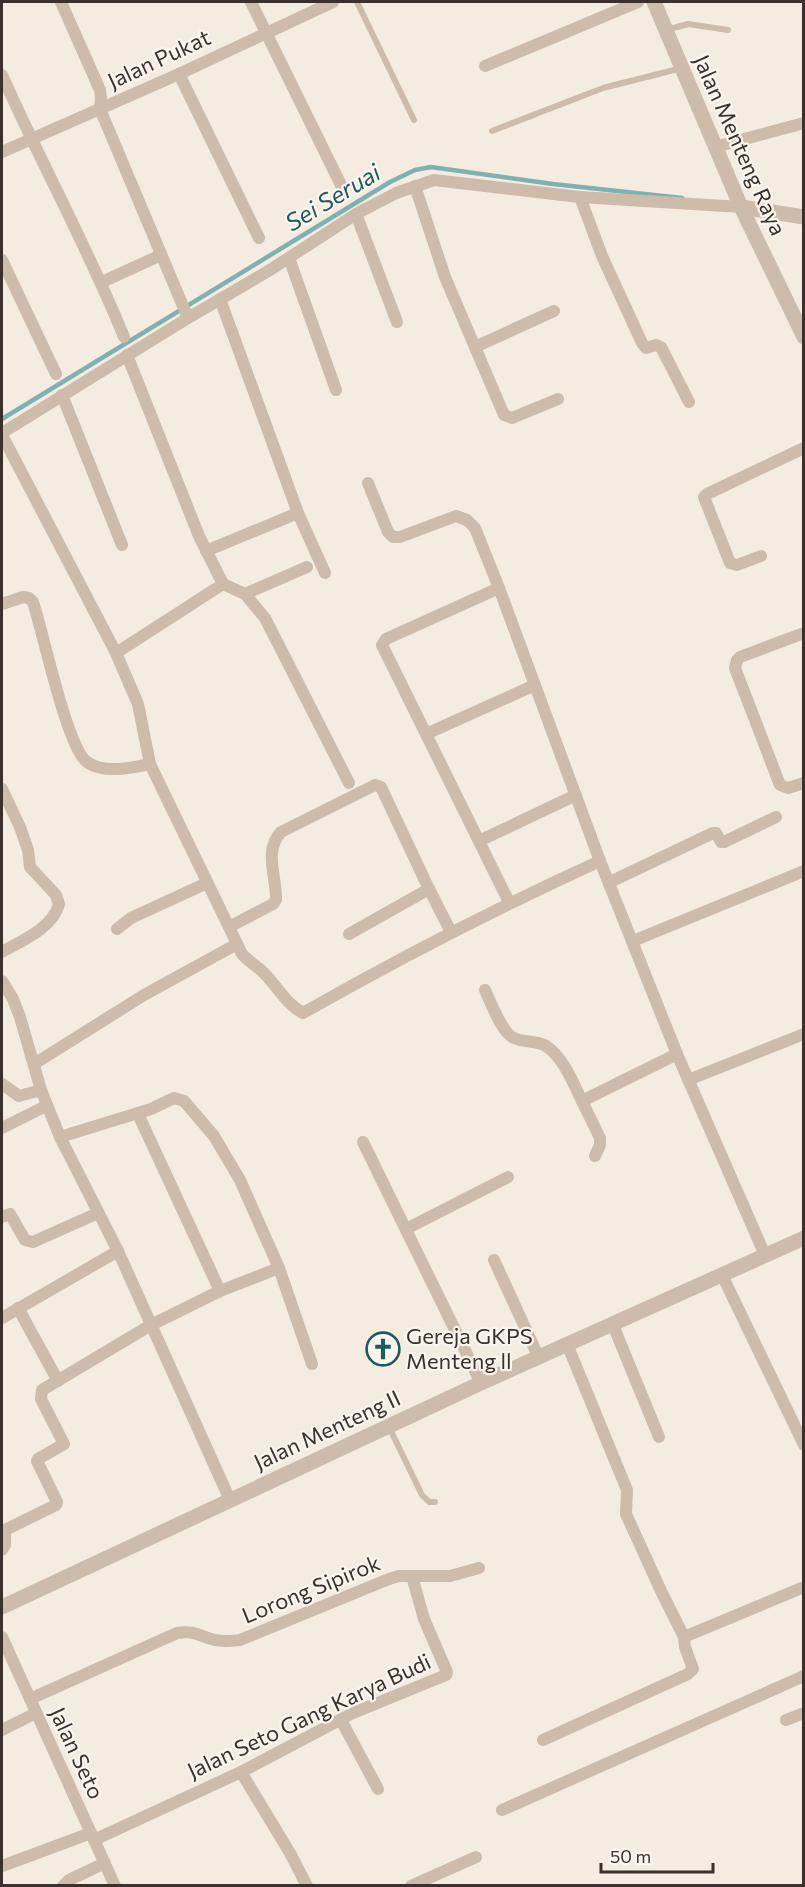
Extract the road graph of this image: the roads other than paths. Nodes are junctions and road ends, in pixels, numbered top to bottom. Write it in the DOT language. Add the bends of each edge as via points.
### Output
graph roads {
  1 [pos="61,2"];
  2 [pos="250,2"];
  3 [pos="333,2"];
  4 [pos="357,2"];
  5 [pos="638,2"];
  6 [pos="654,2"];
  7 [pos="666,30"];
  8 [pos="728,30"];
  9 [pos="265,33"];
  10 [pos="485,66"];
  11 [pos="682,68"];
  12 [pos="179,74"];
  13 [pos="2,75"];
  14 [pos="100,109"];
  15 [pos="414,120"];
  16 [pos="804,123"];
  17 [pos="492,131"];
  18 [pos="30,139"];
  19 [pos="715,147"];
  20 [pos="2,152"];
  21 [pos="415,186"];
  22 [pos="342,187"];
  23 [pos="580,197"];
  24 [pos="741,207"];
  25 [pos="356,214"];
  26 [pos="804,217"];
  27 [pos="259,238"];
  28 [pos="161,255"];
  29 [pos="289,258"];
  30 [pos="2,260"];
  31 [pos="102,282"];
  32 [pos="220,299"];
  33 [pos="185,310"];
  34 [pos="554,311"];
  35 [pos="397,322"];
  36 [pos="124,337"];
  37 [pos="804,338"];
  38 [pos="475,348"];
  39 [pos="127,355"];
  40 [pos="56,374"];
  41 [pos="336,390"];
  42 [pos="62,395"];
  43 [pos="558,399"];
  44 [pos="689,402"];
  45 [pos="2,434"];
  46 [pos="804,448"];
  47 [pos="368,483"];
  48 [pos="298,513"];
  49 [pos="122,545"];
  50 [pos="206,550"];
  51 [pos="761,556"];
  52 [pos="307,567"];
  53 [pos="325,573"];
  54 [pos="223,584"];
  55 [pos="499,588"];
  56 [pos="245,594"];
  57 [pos="2,604"];
  58 [pos="804,633"];
  59 [pos="116,653"];
  60 [pos="535,685"];
  61 [pos="426,734"];
  62 [pos="150,764"];
  63 [pos="350,783"];
  64 [pos="804,783"];
  65 [pos="2,789"];
  66 [pos="576,795"];
  67 [pos="776,817"];
  68 [pos="479,841"];
  69 [pos="600,861"];
  70 [pos="804,871"];
  71 [pos="610,882"];
  72 [pos="207,883"];
  73 [pos="429,889"];
  74 [pos="509,902"];
  75 [pos="229,927"];
  76 [pos="117,929"];
  77 [pos="451,932"];
  78 [pos="349,934"];
  79 [pos="633,941"];
  80 [pos="237,944"];
  81 [pos="2,952"];
  82 [pos="2,981"];
  83 [pos="485,990"];
  84 [pos="804,1034"];
  85 [pos="676,1054"];
  86 [pos="34,1064"];
  87 [pos="688,1080"];
  88 [pos="2,1084"];
  89 [pos="41,1090"];
  90 [pos="582,1101"];
  91 [pos="46,1106"];
  92 [pos="138,1114"];
  93 [pos="2,1128"];
  94 [pos="60,1137"];
  95 [pos="363,1142"];
  96 [pos="595,1156"];
  97 [pos="508,1177"];
  98 [pos="98,1213"];
  99 [pos="2,1216"];
  100 [pos="406,1229"];
  101 [pos="804,1238"];
  102 [pos="118,1251"];
  103 [pos="765,1255"];
  104 [pos="494,1260"];
  105 [pos="279,1268"];
  106 [pos="722,1275"];
  107 [pos="220,1291"];
  108 [pos="18,1308"];
  109 [pos="2,1318"];
  110 [pos="151,1325"];
  111 [pos="613,1325"];
  112 [pos="567,1344"];
  113 [pos="539,1358"];
  114 [pos="312,1364"];
  115 [pos="57,1381"];
  116 [pos="481,1383"];
  117 [pos="389,1427"];
  118 [pos="659,1437"];
  119 [pos="804,1445"];
  120 [pos="230,1500"];
  121 [pos="435,1502"];
  122 [pos="2,1550"];
  123 [pos="479,1568"];
  124 [pos="412,1576"];
  125 [pos="804,1587"];
  126 [pos="2,1607"];
  127 [pos="2,1637"];
  128 [pos="684,1637"];
  129 [pos="804,1676"];
  130 [pos="30,1699"];
  131 [pos="36,1713"];
  132 [pos="804,1713"];
  133 [pos="341,1720"];
  134 [pos="786,1720"];
  135 [pos="2,1730"];
  136 [pos="543,1740"];
  137 [pos="241,1772"];
  138 [pos="378,1789"];
  139 [pos="502,1810"];
  140 [pos="93,1837"];
  141 [pos="476,1857"];
  142 [pos="105,1863"];
  143 [pos="2,1866"];
  144 [pos="63,1886"];
  145 [pos="115,1886"];
  146 [pos="307,1886"];
  147 [pos="411,1886"];
  1 -- 14 [label="street" via="100,90"];
  2 -- 9 [label="street"];
  3 -- 9 [label="street, Jalan Pukat"];
  4 -- 15 [label="lane"];
  5 -- 10 [label="street"];
  6 -- 7 [label="street, Jalan Menteng Raya"];
  7 -- 8 [label="lane" via="688,24"];
  7 -- 11 [label="street, Jalan Menteng Raya"];
  9 -- 12 [label="street, Jalan Pukat"];
  9 -- 22 [label="street"];
  11 -- 17 [label="lane" via="603,88"];
  11 -- 19 [label="street, Jalan Menteng Raya"];
  12 -- 14 [label="street, Jalan Pukat"];
  12 -- 27 [label="street"];
  13 -- 18 [label="street"];
  14 -- 18 [label="street, Jalan Pukat"];
  14 -- 28 [label="street"];
  16 -- 19 [label="street"];
  18 -- 20 [label="street, Jalan Pukat"];
  18 -- 31 [label="street"];
  19 -- 24 [label="street, Jalan Menteng Raya"];
  21 -- 23 [label="street" via="434,180"];
  21 -- 25 [label="street"];
  21 -- 38 [label="street" via="435,250"];
  23 -- 24 [label="street"];
  23 -- 44 [label="street" via="642,343 646,348 661,347"];
  24 -- 26 [label="street"];
  24 -- 37 [label="street, Jalan Menteng Raya"];
  25 -- 29 [label="street"];
  25 -- 35 [label="street"];
  28 -- 31 [label="street"];
  28 -- 33 [label="street"];
  29 -- 32 [label="street"];
  29 -- 41 [label="street"];
  30 -- 40 [label="street"];
  31 -- 36 [label="street"];
  32 -- 33 [label="street"];
  32 -- 48 [label="street"];
  33 -- 39 [label="street"];
  34 -- 38 [label="street"];
  38 -- 43 [label="street" via="505,417 512,418"];
  39 -- 42 [label="street"];
  39 -- 50 [label="street"];
  42 -- 45 [label="street"];
  42 -- 49 [label="street"];
  45 -- 59 [label="street"];
  46 -- 51 [label="street" via="704,497 730,563 737,565"];
  47 -- 55 [label="street" via="393,537 456,516 467,520 475,528"];
  48 -- 50 [label="street"];
  48 -- 53 [label="street"];
  50 -- 54 [label="street"];
  52 -- 56 [label="street"];
  54 -- 56 [label="street"];
  54 -- 59 [label="street"];
  55 -- 60 [label="street"];
  55 -- 61 [label="street" via="382,643"];
  56 -- 63 [label="street" via="265,618"];
  57 -- 62 [label="street" via="23,597 33,602 63,713 81,758 105,769"];
  58 -- 64 [label="street" via="740,657 735,668 780,785 788,788"];
  59 -- 62 [label="street" via="138,704"];
  60 -- 61 [label="street"];
  60 -- 66 [label="street"];
  61 -- 68 [label="street"];
  62 -- 72 [label="street"];
  65 -- 81 [label="street" via="20,827 30,867 56,895 59,904 40,929"];
  66 -- 68 [label="street"];
  66 -- 69 [label="street"];
  67 -- 71 [label="street" via="724,842 713,833"];
  68 -- 74 [label="street"];
  69 -- 71 [label="street"];
  69 -- 74 [label="street"];
  70 -- 79 [label="street"];
  71 -- 79 [label="street"];
  72 -- 75 [label="street"];
  72 -- 76 [label="street" via="131,918"];
  73 -- 75 [label="street" via="381,787 375,785 281,832 272,849 276,900"];
  73 -- 77 [label="street"];
  73 -- 78 [label="street"];
  74 -- 77 [label="street"];
  75 -- 80 [label="street"];
  77 -- 80 [label="street" via="303,1012 250,964"];
  79 -- 85 [label="street"];
  80 -- 86 [label="street" via="144,995"];
  82 -- 86 [label="street" via="13,999"];
  83 -- 90 [label="street" via="511,1036 552,1050"];
  84 -- 87 [label="street"];
  85 -- 87 [label="street"];
  85 -- 90 [label="street"];
  86 -- 89 [label="street"];
  87 -- 103 [label="street"];
  88 -- 89 [label="street" via="19,1096"];
  89 -- 91 [label="street"];
  90 -- 96 [label="street" via="600,1138"];
  91 -- 93 [label="street"];
  91 -- 94 [label="street"];
  92 -- 94 [label="street"];
  92 -- 105 [label="street" via="174,1098 184,1101 228,1156"];
  92 -- 107 [label="street"];
  94 -- 98 [label="street"];
  95 -- 100 [label="street"];
  97 -- 100 [label="street"];
  98 -- 99 [label="street" via="33,1242 25,1240 10,1215"];
  98 -- 102 [label="street"];
  100 -- 116 [label="street"];
  101 -- 103 [label="street, Jalan Menteng II"];
  102 -- 108 [label="street"];
  102 -- 110 [label="street"];
  103 -- 106 [label="street, Jalan Menteng II"];
  104 -- 113 [label="street"];
  105 -- 107 [label="street"];
  105 -- 114 [label="street"];
  106 -- 111 [label="street, Jalan Menteng II"];
  106 -- 119 [label="street"];
  107 -- 110 [label="street"];
  108 -- 109 [label="street"];
  108 -- 115 [label="street"];
  110 -- 115 [label="street"];
  110 -- 120 [label="street"];
  111 -- 112 [label="street, Jalan Menteng II"];
  111 -- 118 [label="street"];
  112 -- 113 [label="street, Jalan Menteng II"];
  112 -- 128 [label="street" via="627,1490 626,1514"];
  113 -- 116 [label="street, Jalan Menteng II"];
  115 -- 122 [label="street" via="42,1390 41,1399 64,1444 37,1461 57,1502 5,1530"];
  116 -- 117 [label="street, Jalan Menteng II"];
  117 -- 120 [label="street, Jalan Menteng II"];
  117 -- 121 [label="lane" via="425,1500"];
  120 -- 126 [label="street, Jalan Menteng II"];
  123 -- 124 [label="street, Lorong Sipirok" via="450,1576"];
  124 -- 130 [label="street, Lorong Sipirok" via="380,1582 240,1640 177,1633"];
  124 -- 133 [label="street, Jalan Seto Gang Karya Budi" via="447,1674"];
  125 -- 128 [label="street"];
  127 -- 130 [label="street, Jalan Seto"];
  128 -- 136 [label="street" via="692,1672"];
  129 -- 139 [label="street"];
  130 -- 131 [label="street, Jalan Seto"];
  131 -- 135 [label="street"];
  131 -- 140 [label="street, Jalan Seto"];
  132 -- 134 [label="street"];
  133 -- 137 [label="street, Jalan Seto Gang Karya Budi"];
  133 -- 138 [label="street"];
  137 -- 140 [label="street, Jalan Seto Gang Karya Budi"];
  137 -- 146 [label="street"];
  140 -- 142 [label="street, Jalan Seto"];
  140 -- 143 [label="street, Jalan Seto Gang Karya Budi"];
  141 -- 147 [label="street"];
  142 -- 144 [label="street"];
  142 -- 145 [label="street, Jalan Seto"];
}
